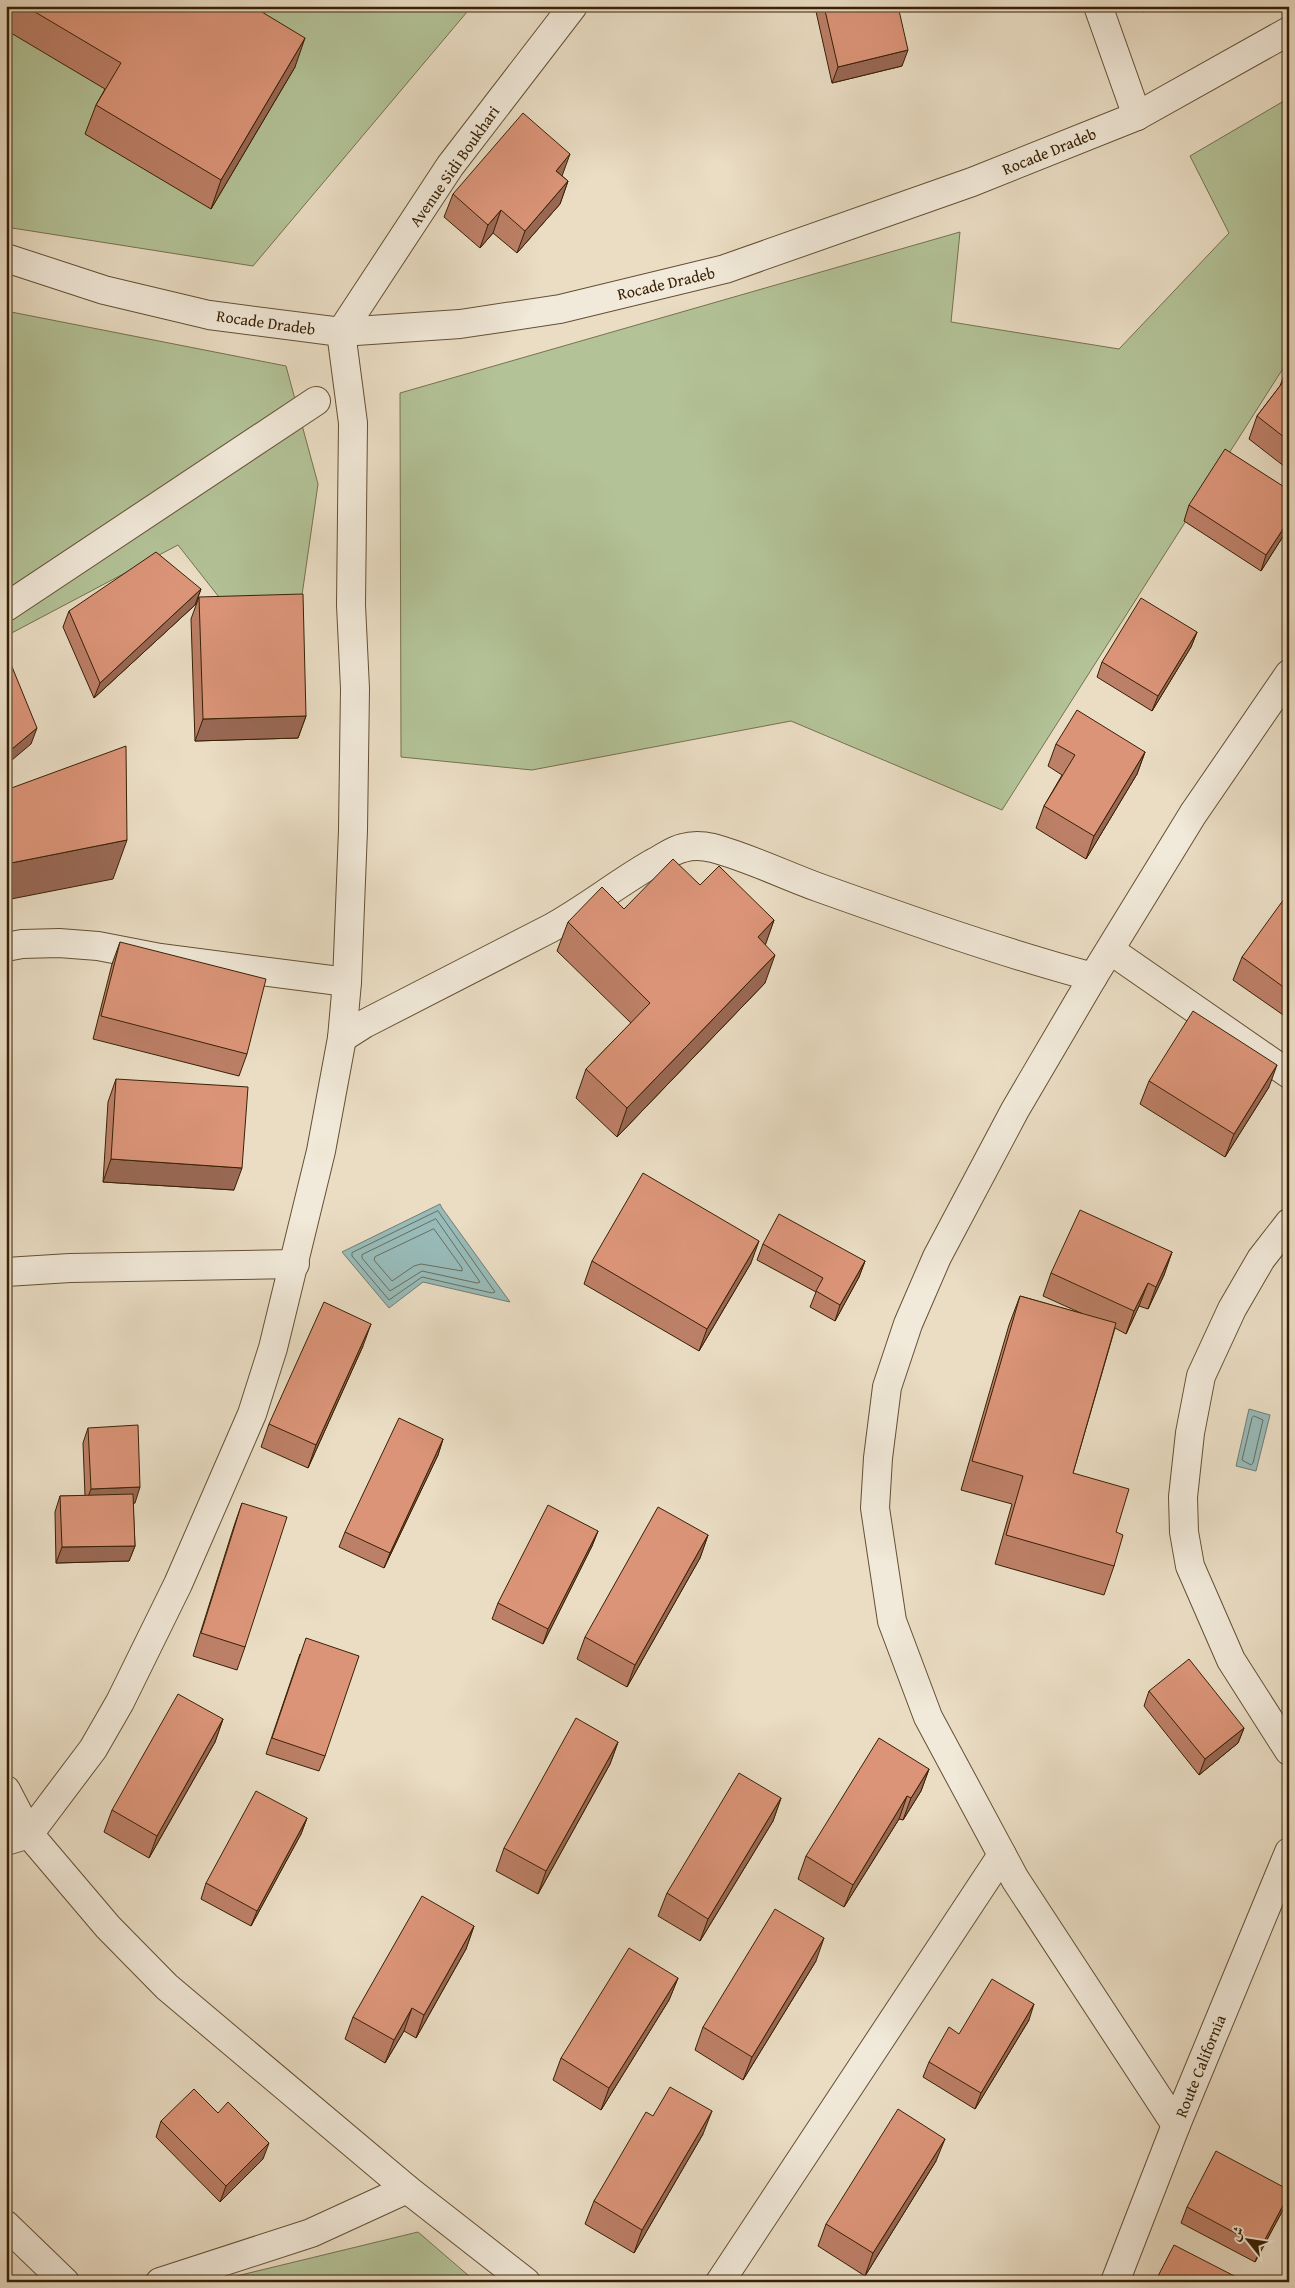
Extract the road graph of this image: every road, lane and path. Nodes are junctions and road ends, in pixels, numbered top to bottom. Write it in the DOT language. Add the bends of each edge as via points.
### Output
graph roads {
  1 [pos="573,6"];
  2 [pos="1098,6"];
  3 [pos="1289,31"];
  4 [pos="1137,116"];
  5 [pos="6,258"];
  6 [pos="341,332"];
  7 [pos="316,400"];
  8 [pos="6,606"];
  9 [pos="1289,674"];
  10 [pos="6,947"];
  11 [pos="1110,950"];
  12 [pos="1093,977"];
  13 [pos="347,982"];
  14 [pos="342,1038"];
  15 [pos="1289,1074"];
  16 [pos="1289,1223"];
  17 [pos="295,1264"];
  18 [pos="6,1272"];
  19 [pos="1289,1751"];
  20 [pos="6,1790"];
  21 [pos="18,1838"];
  22 [pos="1289,1852"];
  23 [pos="1002,1855"];
  24 [pos="1176,2125"];
  25 [pos="407,2190"];
  26 [pos="6,2225"];
  27 [pos="65,2282"];
  28 [pos="160,2282"];
  29 [pos="526,2282"];
  30 [pos="720,2282"];
  31 [pos="1115,2282"];
  1 -- 6 [label="street, Avenue Sidi Boukhari" via="450,166"];
  2 -- 4 [label="street"];
  3 -- 4 [label="street, Rocade Dradeb"];
  4 -- 6 [label="street, Rocade Dradeb" via="972,182 725,269 560,309 460,324"];
  5 -- 6 [label="street, Rocade Dradeb" via="104,290 209,315"];
  6 -- 13 [label="street" via="353,423 351,605 355,688"];
  7 -- 8 [label="street"];
  9 -- 11 [label="street" via="1193,814"];
  10 -- 13 [label="street" via="59,943 98,946 160,958"];
  11 -- 12 [label="street"];
  11 -- 15 [label="street"];
  12 -- 14 [label="street" via="1029,960 731,854 696,846 676,851 551,928"];
  12 -- 23 [label="street" via="1014,1110 937,1257 908,1324 888,1387 878,1458 875,1508 892,1621 928,1717"];
  13 -- 14 [label="street"];
  14 -- 17 [label="street"];
  16 -- 19 [label="street" via="1261,1259 1232,1309 1201,1376 1183,1497 1184,1532 1190,1566 1231,1660"];
  17 -- 18 [label="street"];
  17 -- 21 [label="street" via="252,1414 178,1584 93,1749"];
  20 -- 21 [label="street"];
  21 -- 25 [label="street" via="167,1987"];
  22 -- 24 [label="street, Route California"];
  23 -- 24 [label="street"];
  23 -- 30 [label="street"];
  24 -- 31 [label="street, Route California"];
  25 -- 28 [label="street" via="311,2233"];
  25 -- 29 [label="street"];
  26 -- 27 [label="street"];
}
